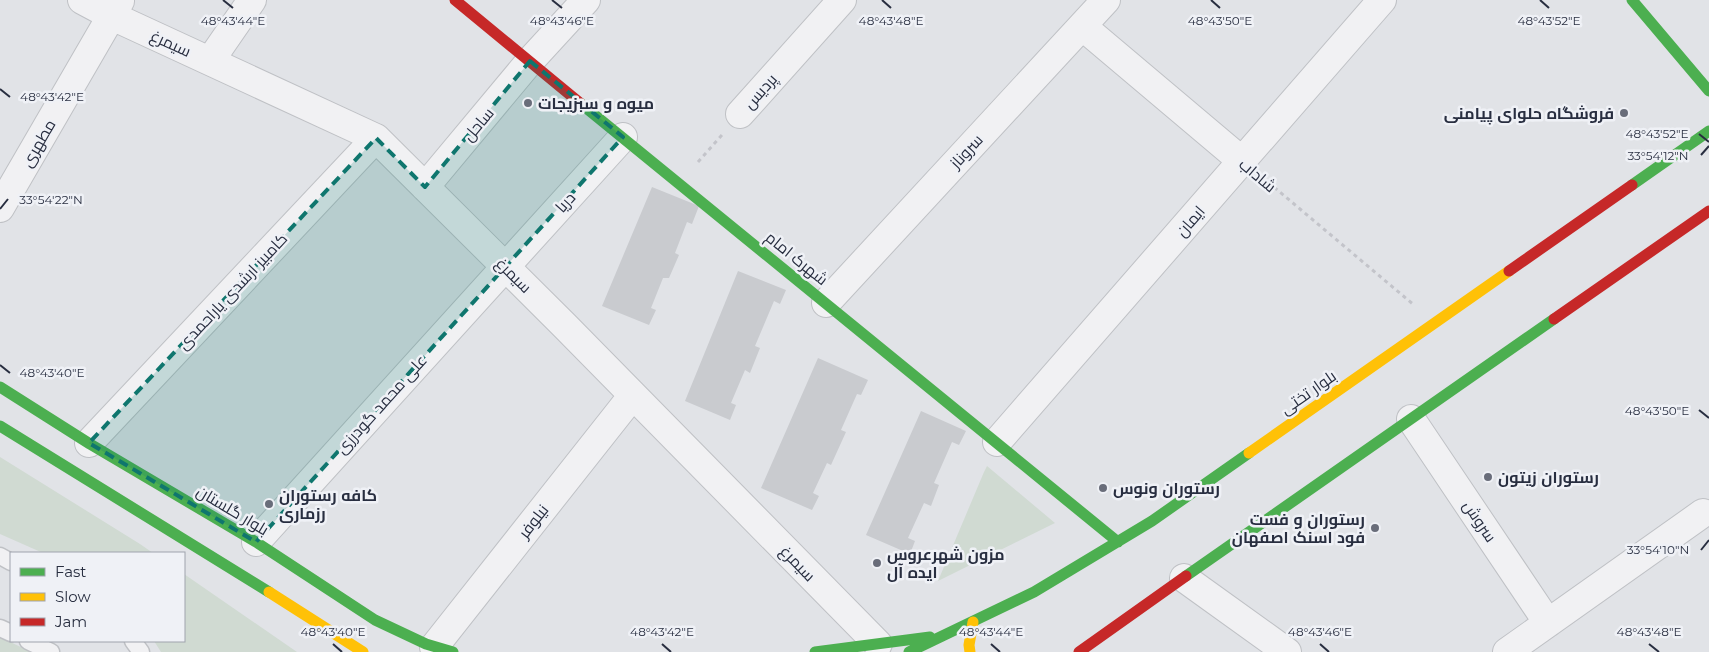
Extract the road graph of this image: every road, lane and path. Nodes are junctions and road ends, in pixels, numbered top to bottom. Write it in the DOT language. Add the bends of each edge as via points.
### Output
graph roads {
  1 [pos="82,0"];
  2 [pos="252,0"];
  3 [pos="455,0"];
  4 [pos="586,0"];
  5 [pos="842,0"];
  6 [pos="1106,0"];
  7 [pos="1382,0"];
  8 [pos="1632,0"];
  9 [pos="117,8"];
  10 [pos="1082,26"];
  11 [pos="210,61"];
  12 [pos="530,61"];
  13 [pos="1709,91"];
  14 [pos="740,114"];
  15 [pos="1709,131"];
  16 [pos="624,137"];
  17 [pos="376,138"];
  18 [pos="1242,161"];
  19 [pos="680,184"];
  20 [pos="425,187"];
  21 [pos="0,208"];
  22 [pos="1709,211"];
  23 [pos="506,267"];
  24 [pos="826,303"];
  25 [pos="1436,323"];
  26 [pos="0,387"];
  27 [pos="633,395"];
  28 [pos="1411,419"];
  29 [pos="0,426"];
  30 [pos="997,442"];
  31 [pos="89,443"];
  32 [pos="1704,513"];
  33 [pos="256,542"];
  34 [pos="1118,542"];
  35 [pos="1184,578"];
  36 [pos="973,622"];
  37 [pos="1548,623"];
  38 [pos="944,636"];
  39 [pos="30,642"];
  40 [pos="134,642"];
  41 [pos="878,644"];
  42 [pos="443,650"];
  43 [pos="52,652"];
  44 [pos="142,652"];
  45 [pos="363,652"];
  46 [pos="815,652"];
  47 [pos="909,652"];
  48 [pos="970,652"];
  49 [pos="1079,652"];
  50 [pos="1286,652"];
  51 [pos="1507,652"];
  1 -- 9 [label="street, سیمرغ"];
  2 -- 11 [label="street"];
  3 -- 12 [label="main road, شهرک امام"];
  4 -- 12 [label="street, ساحل"];
  5 -- 14 [label="street, پردیس"];
  6 -- 10 [label="street, سروناز"];
  7 -- 18 [label="street, ایمان"];
  8 -- 13 [label="main road"];
  9 -- 11 [label="street, سیمرغ"];
  9 -- 21 [label="street, مطهری"];
  10 -- 18 [label="street, شاداب"];
  10 -- 24 [label="street, سروناز"];
  11 -- 17 [label="street, سیمرغ"];
  12 -- 16 [label="main road, شهرک امام"];
  12 -- 20 [label="street, ساحل"];
  14 -- 19 [label="path, پردیس"];
  15 -- 25 [label="main road, بلوار تختی"];
  16 -- 19 [label="main road, شهرک امام"];
  16 -- 23 [label="street, دریا"];
  17 -- 20 [label="street, سیمرغ"];
  17 -- 31 [label="street, کامبیز ارشدی یاراحمدی"];
  18 -- 25 [label="path, شاداب"];
  18 -- 30 [label="street, ایمان"];
  19 -- 24 [label="main road, شهرک امام"];
  20 -- 23 [label="street, سیمرغ"];
  22 -- 28 [label="main road" via="1700,223"];
  23 -- 27 [label="street, سیمرغ"];
  23 -- 33 [label="street, علی محمد گودرزی"];
  24 -- 30 [label="main road, شهرک امام"];
  25 -- 34 [label="main road, بلوار تختی"];
  26 -- 31 [label="main road, بلوار گلستان"];
  27 -- 41 [label="street, سیمرغ"];
  27 -- 42 [label="street, نیلوفر"];
  28 -- 35 [label="main road"];
  28 -- 37 [label="street, سروش"];
  29 -- 45 [label="main road"];
  30 -- 34 [label="main road, شهرک امام"];
  31 -- 33 [label="main road, بلوار گلستان"];
  32 -- 37 [label="street"];
  33 -- 42 [label="main road, بلوار گلستان" via="368,615"];
  34 -- 36 [label="main road, بلوار تختی" via="1034,592"];
  35 -- 49 [label="main road"];
  35 -- 50 [label="street"];
  36 -- 38 [label="main road, بلوار تختی"];
  36 -- 48 [label="main road"];
  37 -- 51 [label="street"];
  38 -- 41 [label="main road"];
  38 -- 47 [label="main road, بلوار تختی"];
  39 -- 43 [label="lane"];
  40 -- 44 [label="lane"];
  41 -- 46 [label="main road"];
}
